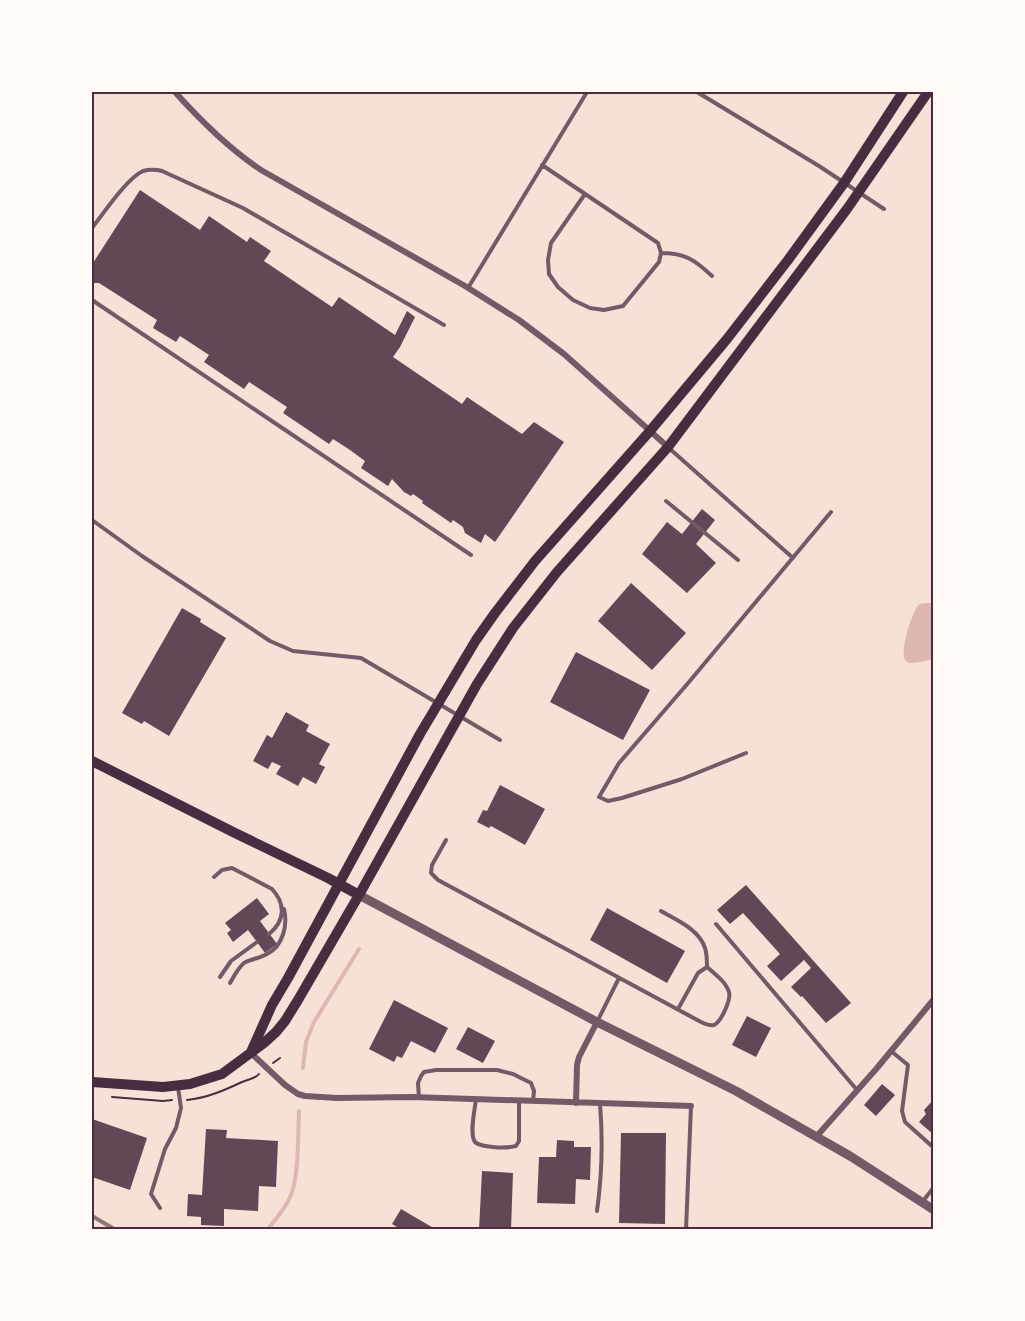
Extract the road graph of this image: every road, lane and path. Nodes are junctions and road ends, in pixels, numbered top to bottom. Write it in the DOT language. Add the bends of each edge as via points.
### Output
graph roads {
  1 [pos="175,92"];
  2 [pos="586,92"];
  3 [pos="697,92"];
  4 [pos="903,92"];
  5 [pos="928,92"];
  6 [pos="542,165"];
  7 [pos="844,183"];
  8 [pos="859,192"];
  9 [pos="585,194"];
  10 [pos="884,209"];
  11 [pos="92,228"];
  12 [pos="661,253"];
  13 [pos="712,276"];
  14 [pos="468,288"];
  15 [pos="92,300"];
  16 [pos="444,325"];
  17 [pos="650,431"];
  18 [pos="668,447"];
  19 [pos="666,501"];
  20 [pos="831,512"];
  21 [pos="92,520"];
  22 [pos="471,555"];
  23 [pos="793,558"];
  24 [pos="738,560"];
  25 [pos="438,704"];
  26 [pos="459,717"];
  27 [pos="500,740"];
  28 [pos="746,753"];
  29 [pos="92,761"];
  30 [pos="446,840"];
  31 [pos="214,877"];
  32 [pos="339,884"];
  33 [pos="359,895"];
  34 [pos="281,902"];
  35 [pos="661,911"];
  36 [pos="716,924"];
  37 [pos="269,934"];
  38 [pos="257,942"];
  39 [pos="707,967"];
  40 [pos="220,977"];
  41 [pos="619,978"];
  42 [pos="230,983"];
  43 [pos="933,999"];
  44 [pos="678,1009"];
  45 [pos="597,1022"];
  46 [pos="891,1051"];
  47 [pos="250,1053"];
  48 [pos="257,1076"];
  49 [pos="92,1082"];
  50 [pos="178,1086"];
  51 [pos="857,1090"];
  52 [pos="112,1096"];
  53 [pos="419,1098"];
  54 [pos="198,1099"];
  55 [pos="476,1100"];
  56 [pos="519,1100"];
  57 [pos="163,1101"];
  58 [pos="532,1101"];
  59 [pos="576,1103"];
  60 [pos="600,1103"];
  61 [pos="691,1106"];
  62 [pos="816,1137"];
  63 [pos="933,1148"];
  64 [pos="933,1187"];
  65 [pos="922,1202"];
  66 [pos="160,1208"];
  67 [pos="933,1210"];
  68 [pos="597,1211"];
  69 [pos="686,1230"];
  1 -- 14 [label="street" via="218,137 261,170"];
  2 -- 6 [label="lane"];
  3 -- 7 [label="lane"];
  4 -- 7 [label="main road"];
  5 -- 8 [label="main road"];
  6 -- 9 [label="lane"];
  6 -- 14 [label="lane"];
  7 -- 8 [label="lane"];
  7 -- 17 [label="main road" via="727,339"];
  8 -- 10 [label="lane"];
  8 -- 18 [label="main road"];
  9 -- 12 [label="lane" via="658,243"];
  9 -- 12 [label="lane" via="551,243 548,260 549,274 573,300 604,310 623,306 659,262"];
  11 -- 16 [label="lane" via="138,174 162,171 243,208"];
  12 -- 13 [label="lane" via="689,258"];
  14 -- 17 [label="street" via="548,341"];
  15 -- 22 [label="lane"];
  17 -- 18 [label="street"];
  17 -- 25 [label="main road" via="515,586 476,640"];
  18 -- 23 [label="lane"];
  18 -- 26 [label="main road" via="535,599"];
  19 -- 24 [label="lane"];
  20 -- 23 [label="lane"];
  21 -- 25 [label="lane" via="270,641 293,651 361,658"];
  23 -- 28 [label="lane" via="618,763 599,797 608,801 622,798"];
  25 -- 26 [label="lane"];
  25 -- 32 [label="main road"];
  26 -- 27 [label="lane"];
  26 -- 33 [label="main road"];
  29 -- 32 [label="main road"];
  30 -- 41 [label="lane" via="432,865 430,872 434,877"];
  31 -- 34 [label="lane" via="232,868 272,889"];
  32 -- 33 [label="main road"];
  32 -- 47 [label="main road"];
  33 -- 45 [label="street"];
  33 -- 47 [label="main road" via="285,1021"];
  34 -- 37 [label="lane" via="279,922"];
  34 -- 42 [label="lane" via="285,921 279,946 246,962"];
  35 -- 39 [label="lane" via="696,935 705,949"];
  36 -- 51 [label="lane"];
  38 -- 40 [label="lane" via="231,961"];
  39 -- 44 [label="lane" via="698,973"];
  39 -- 44 [label="lane" via="722,981 730,997 720,1020 707,1025"];
  41 -- 44 [label="lane"];
  41 -- 45 [label="lane"];
  43 -- 46 [label="street"];
  45 -- 59 [label="street" via="577,1065"];
  45 -- 62 [label="street" via="736,1091"];
  46 -- 51 [label="street"];
  46 -- 63 [label="lane" via="908,1065 902,1111 905,1122"];
  47 -- 50 [label="main road" via="222,1074"];
  47 -- 53 [label="street" via="285,1086 305,1096"];
  48 -- 54 [label="path"];
  49 -- 50 [label="main road"];
  50 -- 66 [label="lane" via="180,1108 176,1128 151,1194"];
  51 -- 62 [label="street"];
  52 -- 57 [label="path"];
  53 -- 55 [label="street"];
  53 -- 58 [label="lane" via="418,1083 424,1072 497,1070 531,1083"];
  55 -- 56 [label="street"];
  55 -- 56 [label="lane" via="473,1138 484,1146 504,1148 516,1146 519,1141"];
  56 -- 58 [label="street"];
  58 -- 59 [label="street"];
  59 -- 60 [label="street"];
  60 -- 61 [label="street"];
  60 -- 68 [label="lane"];
  61 -- 69 [label="lane"];
  62 -- 65 [label="street"];
  64 -- 65 [label="lane"];
  65 -- 67 [label="street"];
}
